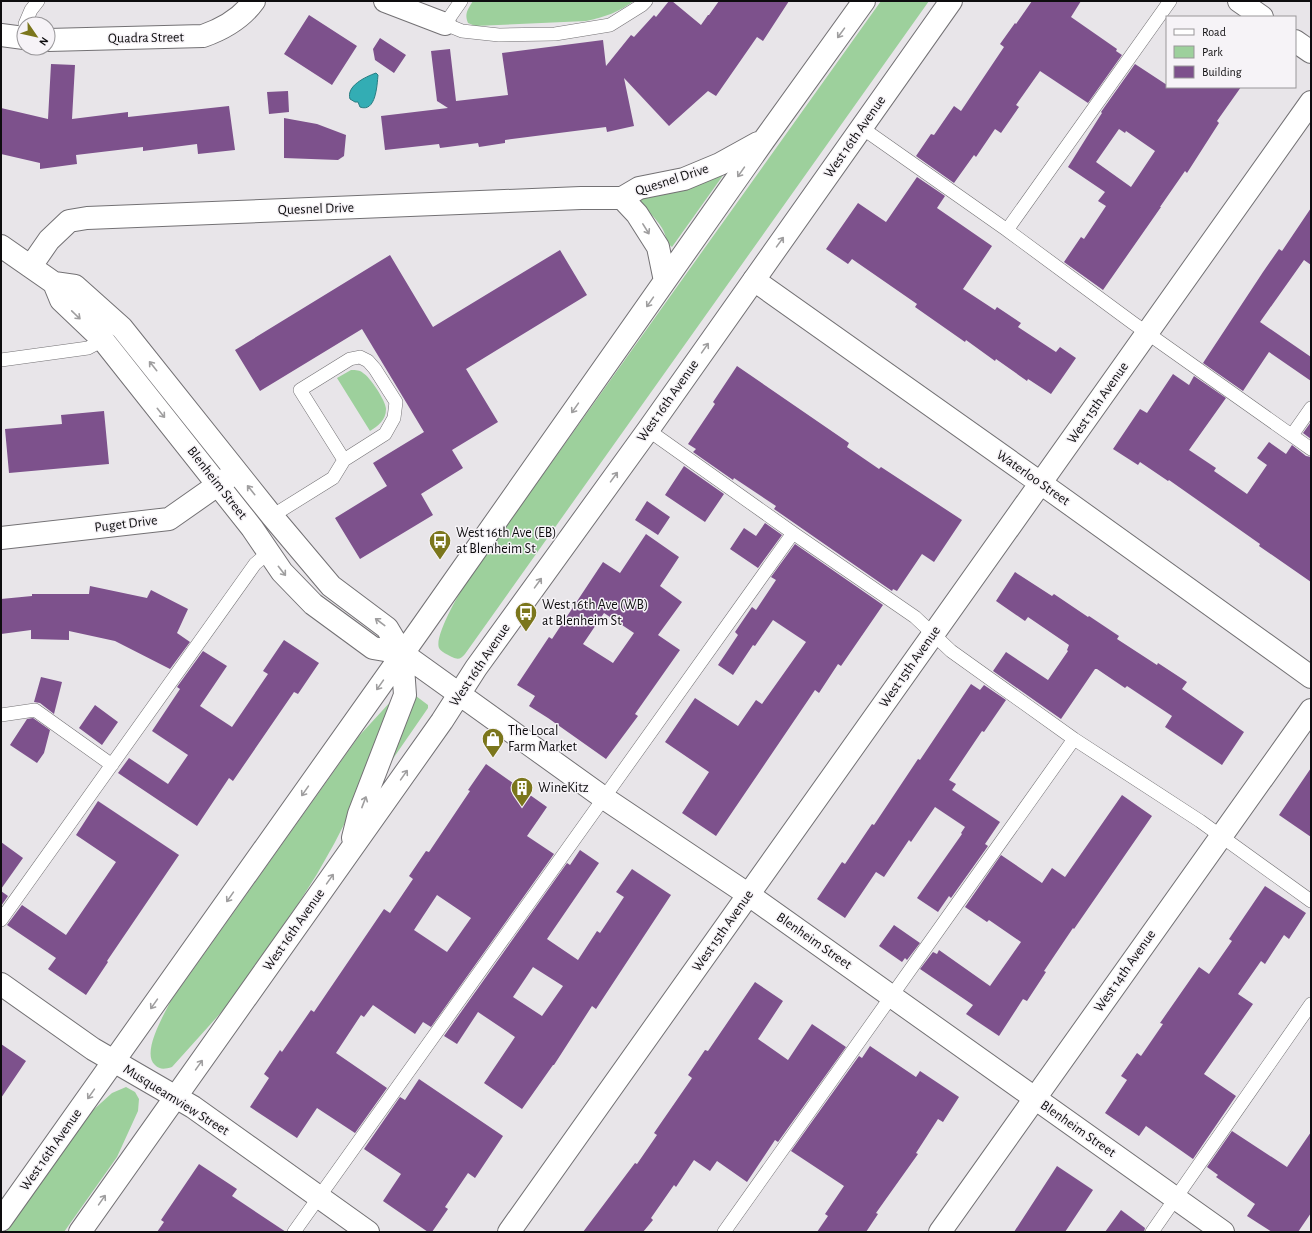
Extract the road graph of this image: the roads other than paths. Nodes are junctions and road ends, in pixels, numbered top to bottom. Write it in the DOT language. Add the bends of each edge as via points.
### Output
graph roads {
  1 [pos="38,1"];
  2 [pos="254,1"];
  3 [pos="385,1"];
  4 [pos="461,1"];
  5 [pos="646,1"];
  6 [pos="864,1"];
  7 [pos="951,1"];
  8 [pos="1170,1"];
  9 [pos="1239,1"];
  10 [pos="28,16"];
  11 [pos="1261,16"];
  12 [pos="445,24"];
  13 [pos="56,40"];
  14 [pos="1296,42"];
  15 [pos="1311,52"];
  16 [pos="1311,102"];
  17 [pos="862,128"];
  18 [pos="764,140"];
  19 [pos="622,198"];
  20 [pos="1007,230"];
  21 [pos="1,246"];
  22 [pos="31,266"];
  23 [pos="754,280"];
  24 [pos="665,281"];
  25 [pos="54,283"];
  26 [pos="1148,332"];
  27 [pos="103,340"];
  28 [pos="1,360"];
  29 [pos="1311,408"];
  30 [pos="648,430"];
  31 [pos="1292,435"];
  32 [pos="1311,449"];
  33 [pos="344,460"];
  34 [pos="236,472"];
  35 [pos="1041,484"];
  36 [pos="218,485"];
  37 [pos="272,516"];
  38 [pos="793,533"];
  39 [pos="1,538"];
  40 [pos="269,552"];
  41 [pos="933,634"];
  42 [pos="402,653"];
  43 [pos="1311,677"];
  44 [pos="459,695"];
  45 [pos="1311,710"];
  46 [pos="1,715"];
  47 [pos="1074,738"];
  48 [pos="112,765"];
  49 [pos="604,798"];
  50 [pos="1221,836"];
  51 [pos="349,852"];
  52 [pos="749,895"];
  53 [pos="1311,901"];
  54 [pos="1,920"];
  55 [pos="1,984"];
  56 [pos="891,995"];
  57 [pos="1311,1004"];
  58 [pos="114,1062"];
  59 [pos="176,1096"];
  60 [pos="1035,1098"];
  61 [pos="319,1197"];
  62 [pos="1176,1199"];
  63 [pos="1,1220"];
  64 [pos="80,1232"];
  65 [pos="294,1232"];
  66 [pos="368,1232"];
  67 [pos="509,1232"];
  68 [pos="724,1232"];
  69 [pos="940,1232"];
  70 [pos="1152,1232"];
  71 [pos="1222,1232"];
  1 -- 10 [label="lane"];
  2 -- 13 [label="street, Quadra Street" via="239,17 221,29 203,36"];
  3 -- 12 [label="street"];
  4 -- 12 [label="lane"];
  5 -- 12 [label="lane" via="610,25 555,34 499,35 462,31"];
  6 -- 18 [label="street, West 16th Avenue, one-way"];
  7 -- 17 [label="street, West 16th Avenue"];
  8 -- 20 [label="lane"];
  9 -- 11 [label="street"];
  14 -- 15 [label="street"];
  16 -- 26 [label="street, West 15th Avenue"];
  17 -- 20 [label="lane"];
  23 -- 17 [label="street, West 16th Avenue, one-way"];
  18 -- 19 [label="street, Quesnel Drive" via="720,164 684,179 639,188"];
  18 -- 24 [label="street, West 16th Avenue, one-way"];
  19 -- 22 [label="street, Quesnel Drive" via="87,218 69,221 49,240"];
  19 -- 24 [label="street, Quesnel Drive, one-way" via="637,214 658,247"];
  20 -- 26 [label="lane"];
  21 -- 22 [label="street, Blenheim Street"];
  22 -- 25 [label="street, Blenheim Street"];
  30 -- 23 [label="street, West 16th Avenue, one-way"];
  23 -- 35 [label="street, Waterloo Street"];
  24 -- 42 [label="street, West 16th Avenue, one-way"];
  25 -- 27 [label="street, Blenheim Street, one-way" via="61,300"];
  34 -- 25 [label="street, Blenheim Street, one-way" via="122,328 75,286"];
  26 -- 31 [label="lane"];
  26 -- 35 [label="street, West 15th Avenue"];
  27 -- 28 [label="lane" via="88,348"];
  27 -- 36 [label="street, Blenheim Street, one-way"];
  29 -- 31 [label="lane"];
  30 -- 38 [label="lane"];
  44 -- 30 [label="street, West 16th Avenue, one-way"];
  31 -- 32 [label="lane"];
  33 -- 33 [label="lane" via="385,434 394,418 396,402 375,368 360,357 350,360 300,390"];
  33 -- 37 [label="lane" via="333,478"];
  34 -- 36 [label="street, Puget Drive"];
  37 -- 34 [label="street, Blenheim Street, one-way"];
  35 -- 41 [label="street, West 15th Avenue"];
  35 -- 43 [label="street, Waterloo Street"];
  36 -- 39 [label="street, Puget Drive" via="169,519"];
  36 -- 40 [label="street, Blenheim Street"];
  42 -- 37 [label="street, Blenheim Street, one-way" via="388,628 331,586"];
  38 -- 41 [label="lane" via="915,617"];
  38 -- 49 [label="lane"];
  40 -- 42 [label="street, Blenheim Street, one-way" via="282,572 313,604 373,648"];
  40 -- 48 [label="lane" via="255,564"];
  41 -- 47 [label="lane" via="951,651"];
  41 -- 52 [label="street, West 15th Avenue"];
  42 -- 44 [label="street, Blenheim Street"];
  51 -- 42 [label="street, one-way" via="359,814 406,695"];
  42 -- 58 [label="street, West 16th Avenue, one-way"];
  44 -- 49 [label="street, Blenheim Street"];
  51 -- 44 [label="street, West 16th Avenue, one-way"];
  45 -- 50 [label="street, West 14th Avenue"];
  46 -- 48 [label="lane" via="35,710"];
  47 -- 50 [label="lane"];
  47 -- 56 [label="lane"];
  48 -- 54 [label="lane"];
  49 -- 52 [label="street, Blenheim Street"];
  49 -- 61 [label="lane"];
  50 -- 53 [label="lane"];
  50 -- 60 [label="street, West 14th Avenue"];
  59 -- 51 [label="street, West 16th Avenue, one-way"];
  52 -- 56 [label="street, Blenheim Street"];
  52 -- 67 [label="street, West 15th Avenue"];
  55 -- 58 [label="street, Musqueamview Street"];
  56 -- 60 [label="street, Blenheim Street"];
  56 -- 68 [label="lane"];
  57 -- 62 [label="lane"];
  58 -- 59 [label="street, Musqueamview Street"];
  58 -- 63 [label="street, West 16th Avenue, one-way"];
  59 -- 61 [label="street, Musqueamview Street"];
  64 -- 59 [label="street, West 16th Avenue, one-way"];
  60 -- 62 [label="street, Blenheim Street"];
  60 -- 69 [label="street, West 14th Avenue"];
  61 -- 65 [label="lane"];
  61 -- 66 [label="street, Musqueamview Street"];
  62 -- 70 [label="lane"];
  62 -- 71 [label="street, Blenheim Street"];
}
